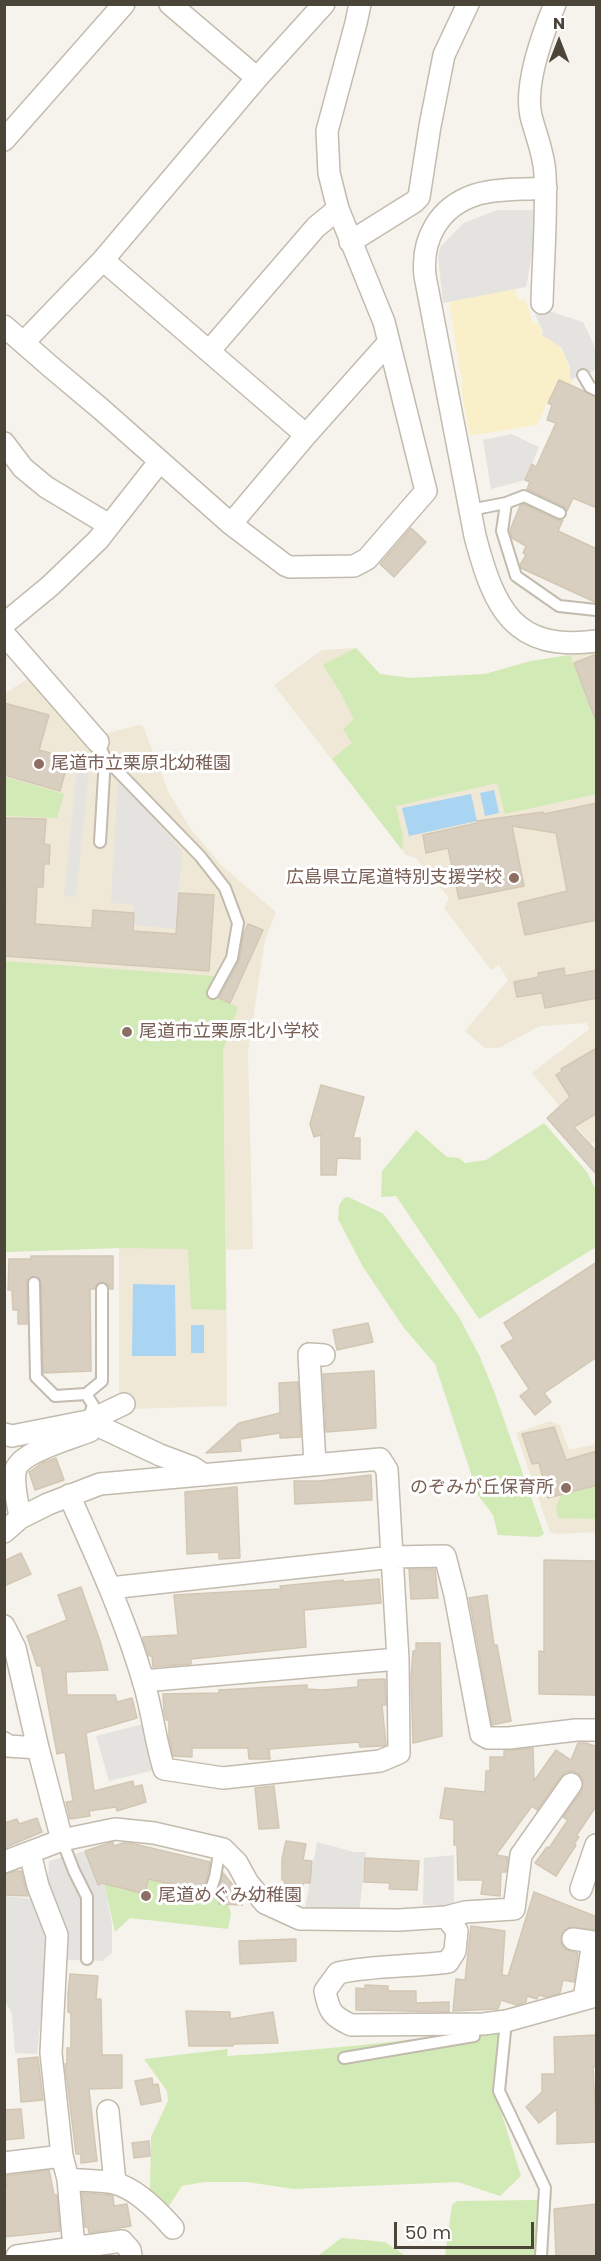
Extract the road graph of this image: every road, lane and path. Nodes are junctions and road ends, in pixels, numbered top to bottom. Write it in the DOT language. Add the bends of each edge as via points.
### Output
graph roads {
  1 [pos="124,4"];
  2 [pos="170,4"];
  3 [pos="324,4"];
  4 [pos="360,4"];
  5 [pos="468,4"];
  6 [pos="555,4"];
  7 [pos="257,78"];
  8 [pos="4,140"];
  9 [pos="546,188"];
  10 [pos="338,209"];
  11 [pos="350,242"];
  12 [pos="103,260"];
  13 [pos="542,303"];
  14 [pos="4,326"];
  15 [pos="24,342"];
  16 [pos="389,342"];
  17 [pos="210,350"];
  18 [pos="583,375"];
  19 [pos="597,390"];
  20 [pos="306,435"];
  21 [pos="4,443"];
  22 [pos="160,461"];
  23 [pos="506,503"];
  24 [pos="470,510"];
  25 [pos="560,513"];
  26 [pos="231,524"];
  27 [pos="109,525"];
  28 [pos="597,610"];
  29 [pos="4,624"];
  30 [pos="4,634"];
  31 [pos="597,641"];
  32 [pos="102,750"];
  33 [pos="100,842"];
  34 [pos="213,993"];
  35 [pos="34,1282"];
  36 [pos="102,1289"];
  37 [pos="324,1355"];
  38 [pos="86,1394"];
  39 [pos="124,1404"];
  40 [pos="90,1422"];
  41 [pos="4,1434"];
  42 [pos="315,1465"];
  43 [pos="205,1476"];
  44 [pos="69,1496"];
  45 [pos="20,1518"];
  46 [pos="4,1532"];
  47 [pos="393,1557"];
  48 [pos="110,1588"];
  49 [pos="4,1626"];
  50 [pos="398,1659"];
  51 [pos="143,1681"];
  52 [pos="597,1730"];
  53 [pos="4,1743"];
  54 [pos="38,1748"];
  55 [pos="571,1784"];
  56 [pos="62,1840"];
  57 [pos="597,1845"];
  58 [pos="220,1848"];
  59 [pos="30,1853"];
  60 [pos="4,1862"];
  61 [pos="211,1889"];
  62 [pos="581,1889"];
  63 [pos="447,1917"];
  64 [pos="573,1939"];
  65 [pos="87,1959"];
  66 [pos="590,1997"];
  67 [pos="506,2021"];
  68 [pos="475,2025"];
  69 [pos="344,2058"];
  70 [pos="108,2111"];
  71 [pos="62,2156"];
  72 [pos="4,2163"];
  73 [pos="68,2179"];
  74 [pos="115,2183"];
  75 [pos="173,2228"];
  76 [pos="74,2248"];
  77 [pos="17,2256"];
  78 [pos="131,2256"];
  79 [pos="541,2256"];
  1 -- 8 [label="street"];
  2 -- 7 [label="street"];
  3 -- 7 [label="street"];
  4 -- 10 [label="street" via="327,131 329,173"];
  5 -- 11 [label="street" via="444,55 419,197"];
  6 -- 9 [label="street" via="543,33 530,99 545,164"];
  7 -- 12 [label="street"];
  9 -- 13 [label="street"];
  9 -- 24 [label="street" via="476,195 456,204 439,218 426,246 425,276"];
  10 -- 11 [label="street"];
  10 -- 17 [label="street" via="316,227"];
  11 -- 16 [label="street"];
  12 -- 15 [label="street"];
  12 -- 17 [label="street"];
  14 -- 15 [label="street"];
  15 -- 22 [label="street"];
  16 -- 20 [label="street"];
  16 -- 26 [label="street" via="426,491 367,559 354,566 290,567"];
  17 -- 20 [label="street"];
  18 -- 19 [label="lane" via="590,387"];
  20 -- 26 [label="street"];
  21 -- 27 [label="street" via="23,468 46,487"];
  22 -- 26 [label="street"];
  22 -- 27 [label="street"];
  23 -- 24 [label="lane"];
  23 -- 25 [label="lane" via="524,496"];
  23 -- 28 [label="lane" via="502,531 516,576 559,606"];
  24 -- 31 [label="street" via="485,570 512,621 543,640"];
  27 -- 29 [label="street" via="50,586"];
  30 -- 32 [label="street"];
  32 -- 33 [label="lane"];
  32 -- 34 [label="lane" via="225,888 237,923 232,958"];
  35 -- 38 [label="lane" via="36,1377 56,1396"];
  36 -- 38 [label="lane" via="102,1381"];
  37 -- 42 [label="street" via="309,1354"];
  38 -- 40 [label="lane" via="93,1406"];
  39 -- 40 [label="street"];
  40 -- 41 [label="street" via="12,1436"];
  40 -- 43 [label="street"];
  40 -- 45 [label="street" via="90,1431 23,1458 15,1469"];
  42 -- 43 [label="street"];
  42 -- 47 [label="street" via="380,1459 387,1470"];
  43 -- 44 [label="street" via="100,1484"];
  44 -- 45 [label="street"];
  44 -- 48 [label="street"];
  45 -- 46 [label="street"];
  47 -- 48 [label="street"];
  47 -- 50 [label="street"];
  47 -- 52 [label="street" via="446,1556 481,1734 508,1738"];
  48 -- 51 [label="street"];
  49 -- 54 [label="street" via="15,1648"];
  50 -- 51 [label="street"];
  50 -- 51 [label="street" via="399,1753 380,1761 223,1778 164,1769"];
  53 -- 54 [label="street"];
  54 -- 56 [label="street"];
  55 -- 63 [label="street" via="521,1855 514,1909"];
  56 -- 58 [label="street" via="115,1829 154,1833"];
  56 -- 59 [label="street"];
  56 -- 65 [label="lane" via="87,1897"];
  57 -- 62 [label="street"];
  58 -- 61 [label="lane"];
  58 -- 63 [label="street" via="237,1863 265,1903 300,1918"];
  59 -- 60 [label="street"];
  59 -- 71 [label="street" via="57,1935 51,2054"];
  63 -- 68 [label="street" via="457,1931 455,1951 447,1962 338,1973 326,1991 328,2008 351,2025"];
  64 -- 66 [label="street" via="593,1942"];
  66 -- 67 [label="street"];
  67 -- 68 [label="street"];
  67 -- 79 [label="lane" via="499,2091 545,2188"];
  68 -- 69 [label="lane" via="474,2036"];
  70 -- 74 [label="street"];
  71 -- 72 [label="street"];
  71 -- 73 [label="street"];
  73 -- 74 [label="street"];
  73 -- 76 [label="street"];
  74 -- 75 [label="street" via="156,2209"];
  76 -- 77 [label="street"];
  76 -- 78 [label="street" via="122,2241"];
}
